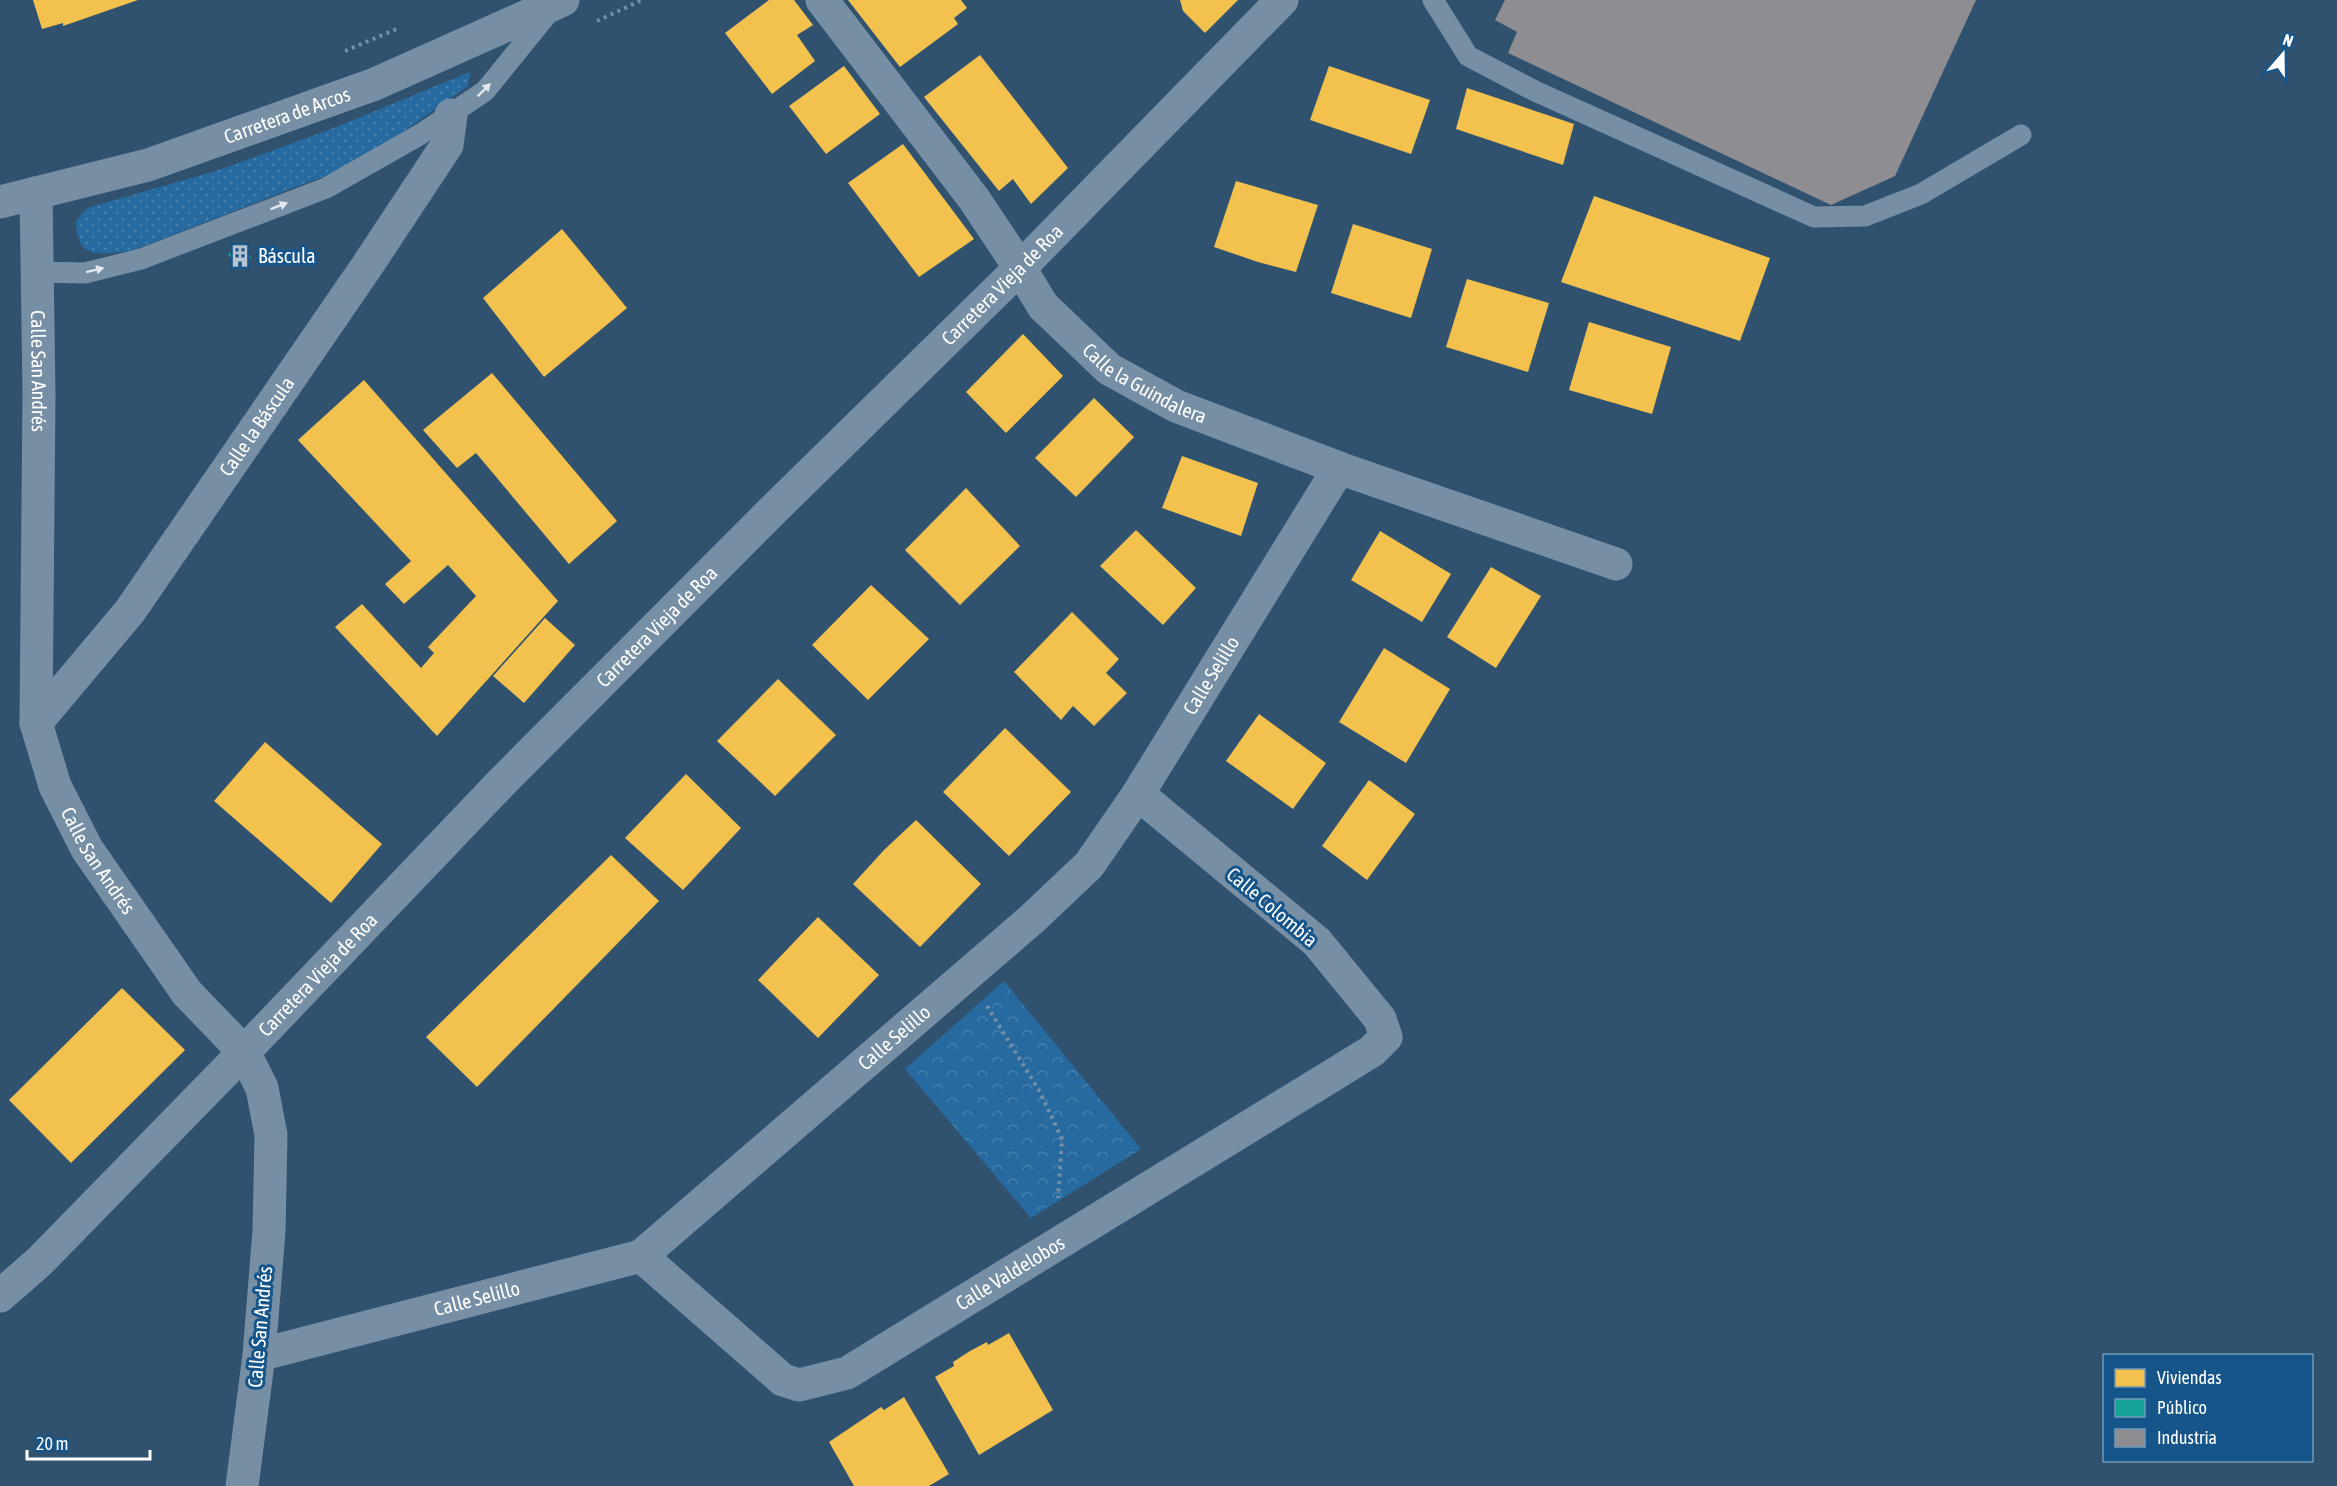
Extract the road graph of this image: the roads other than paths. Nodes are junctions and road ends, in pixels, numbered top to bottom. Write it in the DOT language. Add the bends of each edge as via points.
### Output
graph roads {
  1 [pos="822,0"];
  2 [pos="1282,0"];
  3 [pos="1433,0"];
  4 [pos="559,2"];
  5 [pos="451,115"];
  6 [pos="2021,135"];
  7 [pos="36,193"];
  8 [pos="0,202"];
  9 [pos="1020,268"];
  10 [pos="37,272"];
  11 [pos="1339,468"];
  12 [pos="1616,564"];
  13 [pos="36,723"];
  14 [pos="1138,794"];
  15 [pos="1386,1037"];
  16 [pos="244,1052"];
  17 [pos="641,1256"];
  18 [pos="40,1261"];
  19 [pos="0,1296"];
  20 [pos="0,1312"];
  21 [pos="259,1355"];
  22 [pos="242,1486"];
  1 -- 9 [label="street, Calle la Guindalera" via="975,199"];
  2 -- 9 [label="street, Carretera Vieja de Roa"];
  3 -- 6 [label="lane" via="1468,56 1814,218 1865,216 1921,194"];
  5 -- 4 [label="lane, one-way" via="485,91"];
  4 -- 7 [label="street, Carretera de Arcos" via="375,84 148,165"];
  10 -- 5 [label="lane, one-way" via="85,273 141,259 326,188"];
  5 -- 13 [label="street, Calle la Báscula" via="447,145 367,266 130,611"];
  7 -- 8 [label="street, Carretera de Arcos"];
  7 -- 10 [label="street, Calle San Andrés"];
  9 -- 11 [label="street, Calle la Guindalera" via="1043,306 1109,369 1176,406"];
  9 -- 16 [label="street, Carretera Vieja de Roa" via="512,772"];
  10 -- 13 [label="street, Calle San Andrés"];
  11 -- 12 [label="street, Calle la Guindalera"];
  11 -- 14 [label="street, Calle Selillo"];
  13 -- 16 [label="street, Calle San Andrés" via="55,786 87,849 187,993"];
  14 -- 15 [label="street, Calle Colombia" via="1317,942 1380,1019"];
  14 -- 17 [label="street, Calle Selillo" via="1089,865 1033,918"];
  15 -- 17 [label="street, Calle Valdelobos" via="1372,1051 847,1373 799,1385 783,1380"];
  16 -- 18 [label="street, Carretera Vieja de Roa"];
  16 -- 21 [label="street, Calle San Andrés" via="262,1088 271,1135 269,1231"];
  17 -- 21 [label="street, Calle Selillo"];
  18 -- 19 [label="street, Carretera Vieja de Roa"];
  18 -- 20 [label="street, Carretera Vieja de Roa"];
  21 -- 22 [label="street, Calle San Andrés"];
}
